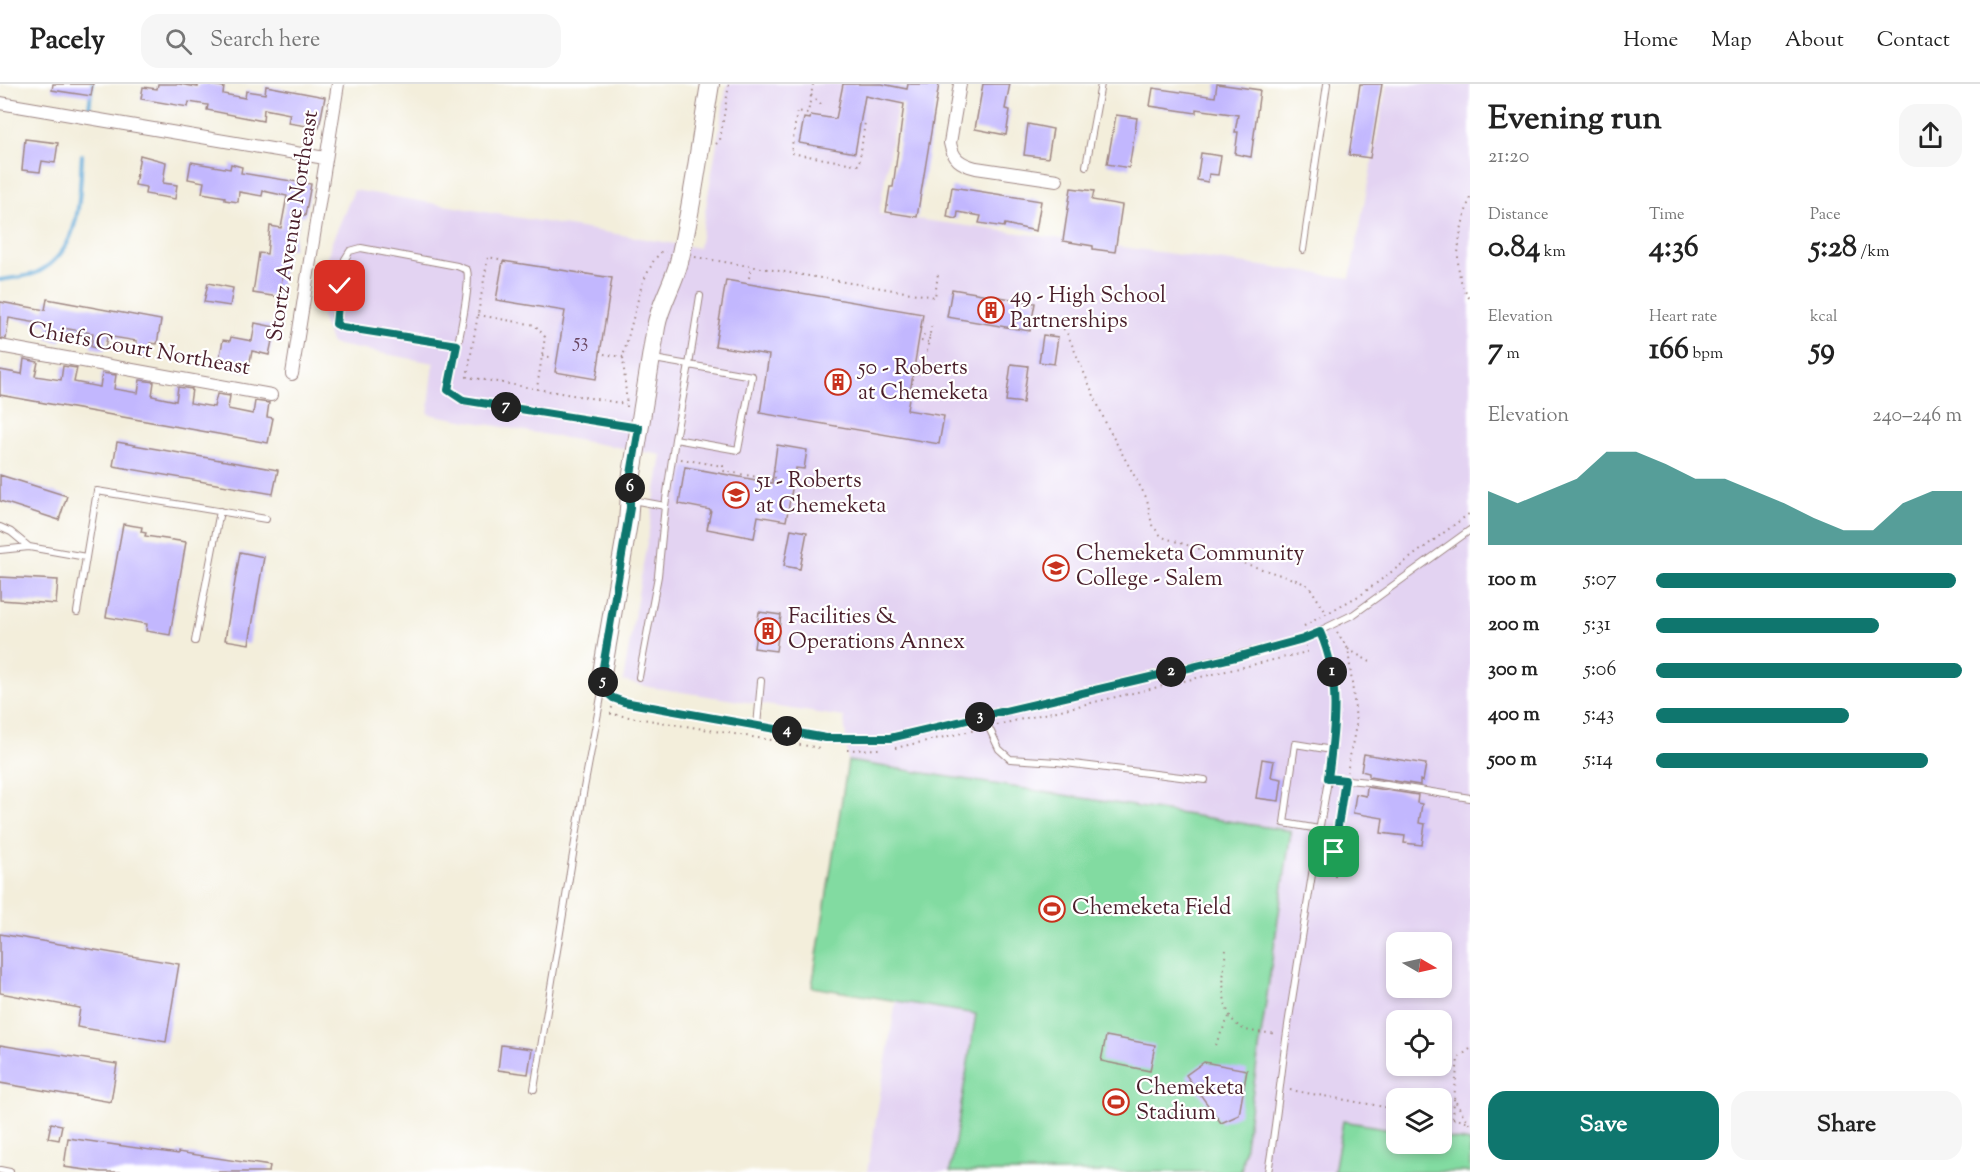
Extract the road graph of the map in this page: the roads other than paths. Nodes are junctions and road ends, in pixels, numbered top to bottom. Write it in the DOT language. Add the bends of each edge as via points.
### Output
graph roads {
  1 [pos="338,84"];
  2 [pos="710,84"];
  3 [pos="960,84"];
  4 [pos="1101,84"];
  5 [pos="1327,84"];
  6 [pos="0,103"];
  7 [pos="325,158"];
  8 [pos="1086,166"];
  9 [pos="1057,180"];
  10 [pos="1303,250"];
  11 [pos="700,296"];
  12 [pos="457,345"];
  13 [pos="0,346"];
  14 [pos="651,358"];
  15 [pos="688,365"];
  16 [pos="292,374"];
  17 [pos="271,395"];
  18 [pos="639,428"];
  19 [pos="675,439"];
  20 [pos="630,500"];
  21 [pos="665,506"];
  22 [pos="220,511"];
  23 [pos="266,519"];
  24 [pos="0,527"];
  25 [pos="1470,530"];
  26 [pos="29,547"];
  27 [pos="0,550"];
  28 [pos="86,557"];
  29 [pos="77,612"];
  30 [pos="1320,632"];
  31 [pos="195,641"];
  32 [pos="639,677"];
  33 [pos="602,679"];
  34 [pos="761,681"];
  35 [pos="984,717"];
  36 [pos="758,726"];
  37 [pos="1332,750"];
  38 [pos="1328,778"];
  39 [pos="1205,780"];
  40 [pos="1470,798"];
  41 [pos="1319,828"];
  42 [pos="534,1089"];
  43 [pos="0,1170"];
  44 [pos="10,1172"];
  45 [pos="1268,1172"];
  1 -- 7 [label="street, Stortz Avenue Northeast"];
  2 -- 14 [label="street" via="682,247 675,275 659,310"];
  3 -- 9 [label="street" via="950,143 956,160 976,168"];
  4 -- 8 [label="lane"];
  5 -- 10 [label="lane"];
  6 -- 7 [label="street"];
  7 -- 16 [label="street, Stortz Avenue Northeast"];
  11 -- 15 [label="lane"];
  12 -- 12 [label="lane" via="467,270 361,248 350,251 345,259 336,324"];
  12 -- 18 [label="lane" via="448,390 463,400"];
  13 -- 17 [label="street, Chiefs Court Northeast"];
  14 -- 15 [label="lane"];
  14 -- 18 [label="street"];
  15 -- 19 [label="lane"];
  15 -- 19 [label="lane" via="752,376 738,450"];
  18 -- 20 [label="street"];
  19 -- 21 [label="lane"];
  20 -- 21 [label="lane"];
  20 -- 33 [label="street"];
  21 -- 32 [label="lane" via="658,576"];
  22 -- 23 [label="lane"];
  22 -- 28 [label="lane" via="97,491"];
  22 -- 31 [label="lane"];
  24 -- 26 [label="lane"];
  25 -- 30 [label="lane" via="1354,614"];
  26 -- 27 [label="lane"];
  26 -- 28 [label="lane"];
  28 -- 29 [label="lane"];
  30 -- 35 [label="lane"];
  30 -- 37 [label="lane" via="1331,661 1334,687"];
  33 -- 36 [label="lane" via="606,692 624,702"];
  33 -- 42 [label="lane"];
  34 -- 36 [label="lane"];
  35 -- 36 [label="lane" via="890,738 834,739"];
  35 -- 39 [label="lane" via="999,749 1010,759"];
  37 -- 38 [label="lane"];
  37 -- 41 [label="lane" via="1295,744 1284,823"];
  38 -- 40 [label="lane"];
  38 -- 41 [label="lane"];
  41 -- 45 [label="lane"];
  43 -- 44 [label="lane"];
}
